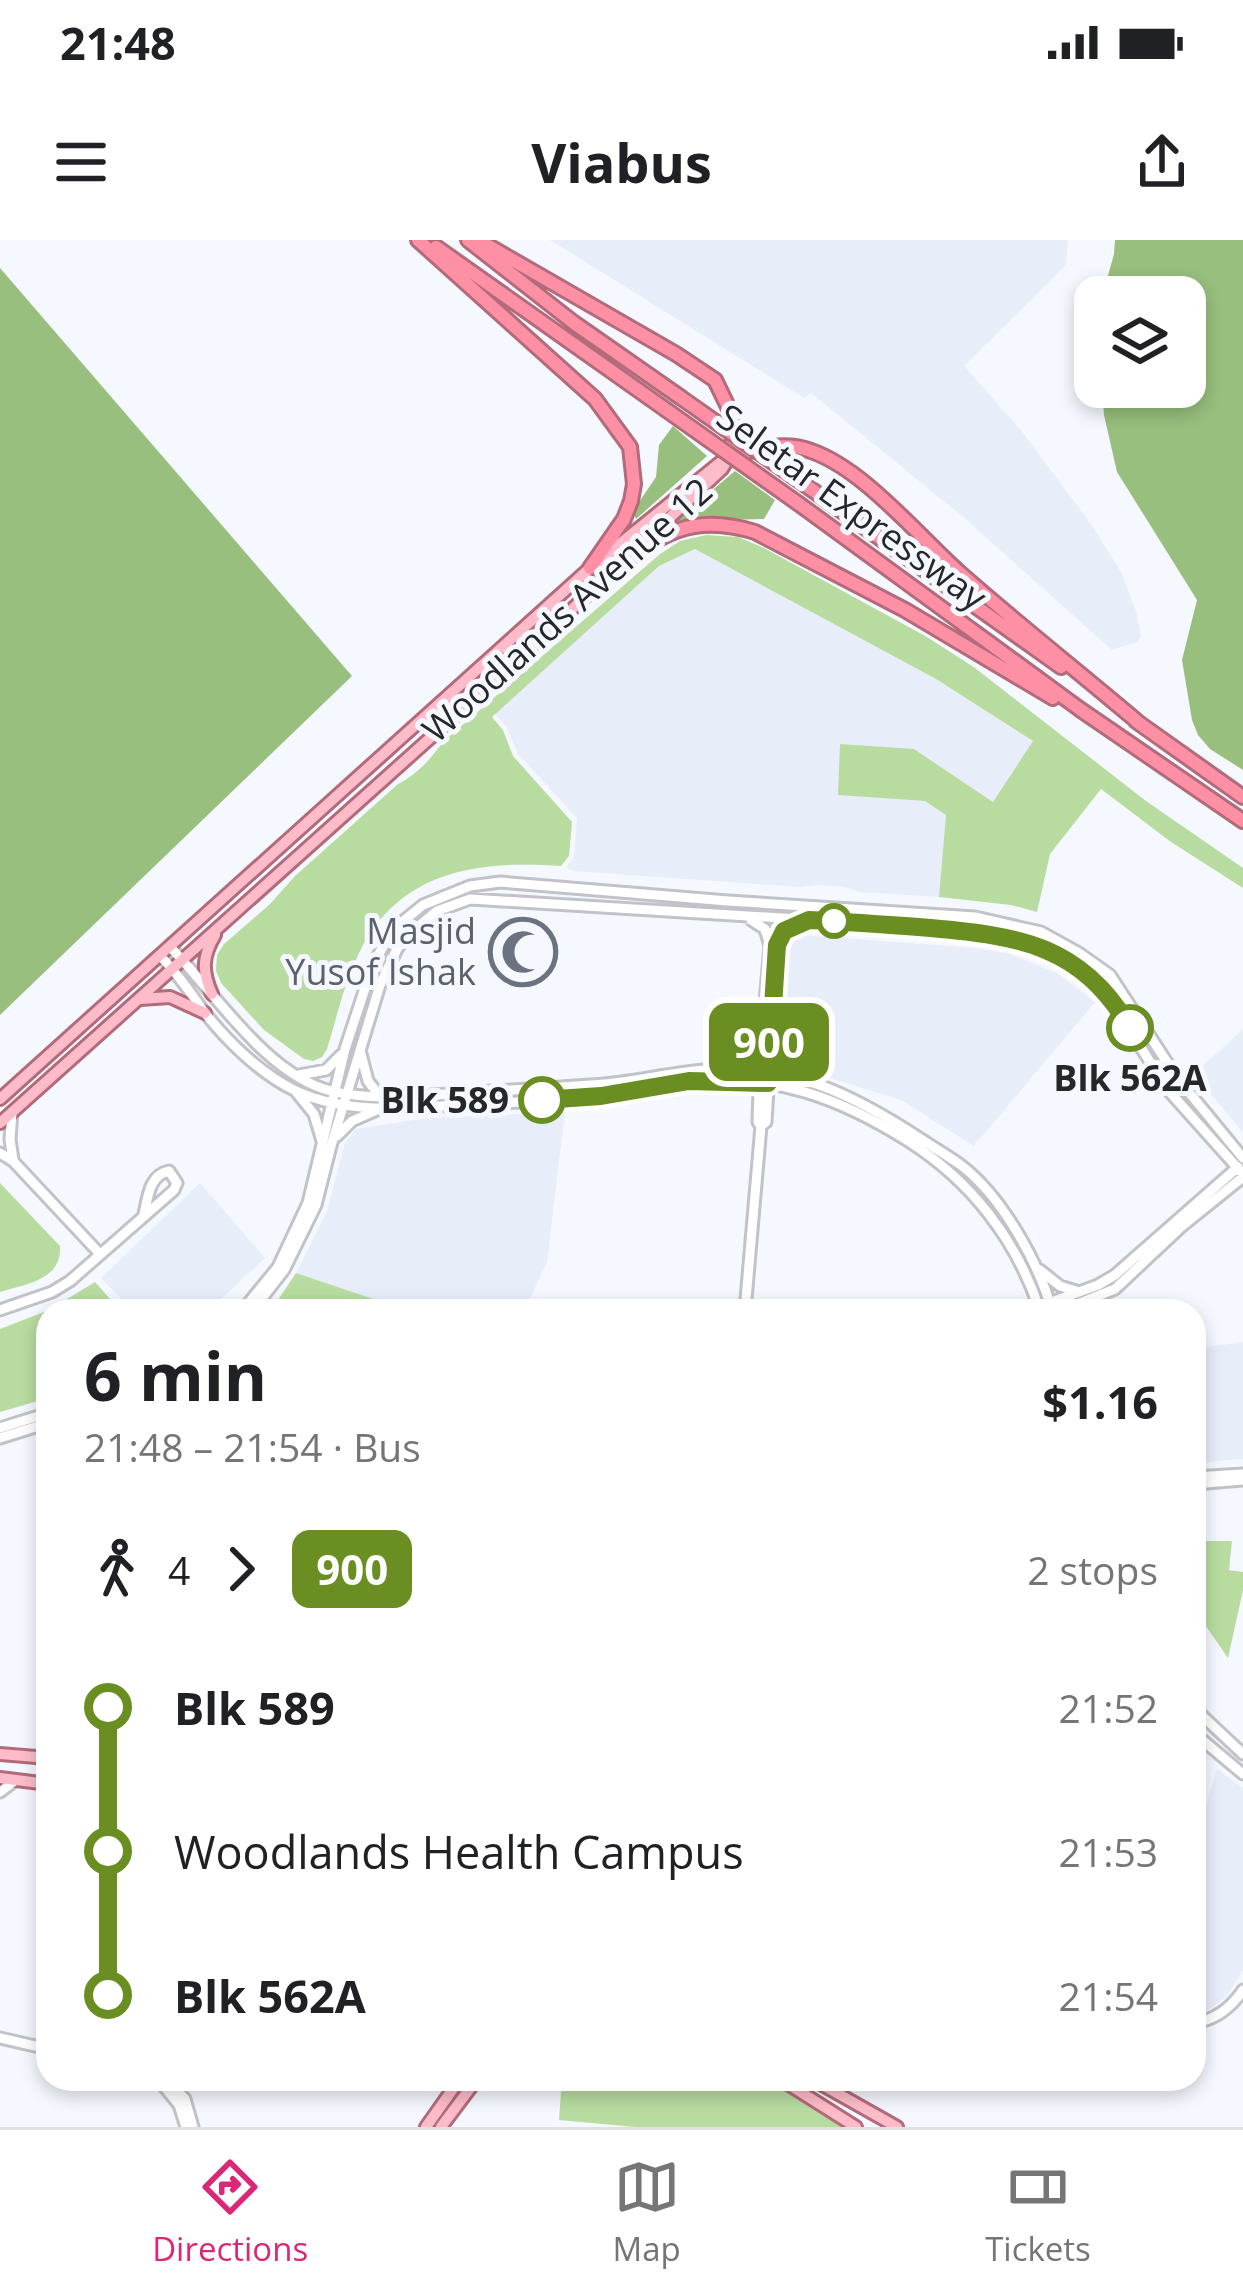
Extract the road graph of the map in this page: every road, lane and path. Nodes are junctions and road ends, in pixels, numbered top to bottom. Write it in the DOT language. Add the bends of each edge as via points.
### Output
graph roads {
  1 [pos="422,240"];
  2 [pos="468,240"];
  3 [pos="478,240"];
  4 [pos="730,456"];
  5 [pos="590,568"];
  6 [pos="606,576"];
  7 [pos="1081,710"];
  8 [pos="1139,723"];
  9 [pos="1243,797"];
  10 [pos="1243,821"];
  11 [pos="738,916"];
  12 [pos="809,920"];
  13 [pos="223,922"];
  14 [pos="165,951"];
  15 [pos="177,963"];
  16 [pos="212,994"];
  17 [pos="138,1000"];
  18 [pos="205,1013"];
  19 [pos="360,1048"];
  20 [pos="346,1049"];
  21 [pos="298,1075"];
  22 [pos="763,1077"];
  23 [pos="293,1090"];
  24 [pos="484,1092"];
  25 [pos="379,1095"];
  26 [pos="340,1098"];
  27 [pos="0,1099"];
  28 [pos="515,1102"];
  29 [pos="379,1109"];
  30 [pos="13,1112"];
  31 [pos="0,1123"];
  32 [pos="327,1144"];
  33 [pos="0,1153"];
  34 [pos="13,1161"];
  35 [pos="1242,1168"];
  36 [pos="144,1214"];
  37 [pos="100,1254"];
  38 [pos="1035,1267"];
  39 [pos="1088,1295"];
  40 [pos="252,1299"];
  41 [pos="262,1299"];
  42 [pos="746,1299"];
  43 [pos="1042,1299"];
  44 [pos="1045,1299"];
  45 [pos="1076,1299"];
  46 [pos="1086,1299"];
  47 [pos="0,1310"];
  48 [pos="36,1417"];
  49 [pos="36,1427"];
  50 [pos="0,1428"];
  51 [pos="0,1438"];
  52 [pos="1243,1477"];
  53 [pos="1206,1479"];
  54 [pos="1206,1719"];
  55 [pos="1206,1742"];
  56 [pos="0,1754"];
  57 [pos="1243,1754"];
  58 [pos="36,1757"];
  59 [pos="1243,1774"];
  60 [pos="0,1778"];
  61 [pos="16,1780"];
  62 [pos="36,1782"];
  63 [pos="0,1792"];
  64 [pos="1243,1994"];
  65 [pos="1206,2020"];
  66 [pos="0,2038"];
  67 [pos="36,2046"];
  68 [pos="176,2091"];
  69 [pos="452,2091"];
  70 [pos="468,2091"];
  71 [pos="799,2091"];
  72 [pos="833,2091"];
  73 [pos="189,2127"];
  74 [pos="426,2127"];
  75 [pos="441,2127"];
  76 [pos="856,2127"];
  77 [pos="897,2127"];
  1 -- 5 [label="highway" via="595,399 630,447 631,501"];
  1 -- 7 [label="highway, Seletar Expressway, bridge"];
  2 -- 8 [label="highway, Seletar Expressway, bridge"];
  3 -- 4 [label="highway" via="715,380 732,415"];
  4 -- 5 [label="main road, Woodlands Avenue 12"];
  4 -- 6 [label="main road, Woodlands Avenue 12"];
  4 -- 8 [label="highway" via="793,446 844,468"];
  5 -- 14 [label="main road, Woodlands Avenue 12"];
  6 -- 7 [label="highway" via="688,526 732,524"];
  6 -- 13 [label="main road, Woodlands Avenue 12"];
  7 -- 10 [label="highway, Seletar Expressway"];
  8 -- 9 [label="highway, Seletar Expressway"];
  11 -- 12 [label="street"];
  11 -- 19 [label="street" via="470,899 437,911 406,936"];
  11 -- 22 [label="street" via="757,921 770,938"];
  12 -- 22 [label="street" via="784,931 777,945"];
  12 -- 35 [label="street" via="989,933 1063,958 1102,987 1167,1089"];
  13 -- 15 [label="main road, Woodlands Avenue 12"];
  13 -- 16 [label="main road" via="203,963"];
  14 -- 15 [label="street"];
  14 -- 27 [label="main road, Woodlands Avenue 12"];
  15 -- 16 [label="street"];
  15 -- 17 [label="main road, Woodlands Avenue 12"];
  15 -- 18 [label="street"];
  16 -- 21 [label="street"];
  17 -- 18 [label="main road" via="170,997"];
  17 -- 30 [label="main road, Woodlands Avenue 12"];
  18 -- 23 [label="street"];
  19 -- 25 [label="street"];
  19 -- 26 [label="street"];
  20 -- 21 [label="street" via="326,1070"];
  20 -- 26 [label="street"];
  20 -- 35 [label="street" via="394,929 423,905 470,886 975,916 1041,932 1110,975"];
  21 -- 26 [label="street"];
  22 -- 24 [label="street" via="705,1070"];
  22 -- 28 [label="street"];
  22 -- 38 [label="street" via="842,1092 964,1167"];
  22 -- 42 [label="street"];
  22 -- 43 [label="street" via="839,1102 922,1150 986,1208"];
  23 -- 26 [label="street"];
  23 -- 32 [label="street"];
  24 -- 25 [label="street"];
  24 -- 28 [label="street"];
  25 -- 26 [label="street"];
  26 -- 29 [label="street"];
  26 -- 32 [label="street"];
  28 -- 29 [label="street"];
  29 -- 32 [label="street"];
  30 -- 31 [label="main road, Woodlands Avenue 12"];
  30 -- 34 [label="street"];
  32 -- 40 [label="street" via="278,1267"];
  32 -- 41 [label="street" via="316,1205"];
  33 -- 34 [label="street"];
  34 -- 37 [label="street"];
  35 -- 39 [label="street"];
  36 -- 36 [label="street" via="151,1185 169,1172 174,1190"];
  36 -- 37 [label="street"];
  37 -- 47 [label="street" via="59,1288"];
  38 -- 39 [label="street"];
  38 -- 44 [label="street"];
  39 -- 45 [label="street"];
  39 -- 46 [label="street"];
  48 -- 50 [label="street"];
  49 -- 51 [label="street"];
  52 -- 53 [label="street"];
  54 -- 57 [label="street"];
  55 -- 59 [label="street"];
  56 -- 58 [label="main road"];
  60 -- 61 [label="main road"];
  61 -- 62 [label="main road"];
  61 -- 63 [label="street"];
  64 -- 65 [label="street"];
  66 -- 67 [label="street"];
  68 -- 73 [label="street"];
  69 -- 74 [label="main road"];
  70 -- 75 [label="main road"];
  71 -- 76 [label="main road"];
  72 -- 77 [label="main road"];
}
